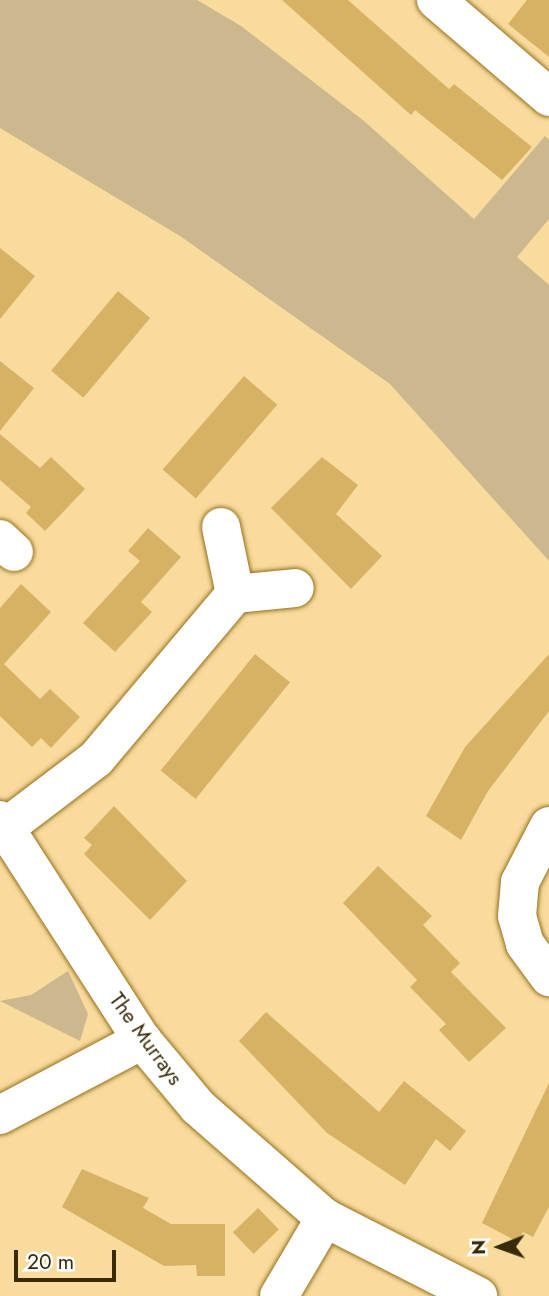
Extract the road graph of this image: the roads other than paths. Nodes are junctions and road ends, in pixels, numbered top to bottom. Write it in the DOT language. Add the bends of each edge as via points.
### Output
graph roads {
  1 [pos="436,0"];
  2 [pos="549,97"];
  3 [pos="221,527"];
  4 [pos="295,588"];
  5 [pos="235,594"];
  6 [pos="3,824"];
  7 [pos="549,826"];
  8 [pos="549,977"];
  9 [pos="142,1040"];
  10 [pos="0,1115"];
  11 [pos="325,1218"];
  12 [pos="279,1296"];
  13 [pos="478,1296"];
  1 -- 2 [label="street"];
  3 -- 5 [label="street"];
  4 -- 5 [label="street"];
  5 -- 6 [label="street, The Murrays" via="96,759"];
  6 -- 9 [label="street, The Murrays"];
  7 -- 8 [label="street" via="520,882 517,916 525,944"];
  9 -- 10 [label="street"];
  9 -- 11 [label="street, The Murrays" via="198,1108"];
  11 -- 12 [label="street"];
  11 -- 13 [label="street, The Murrays"];
}
